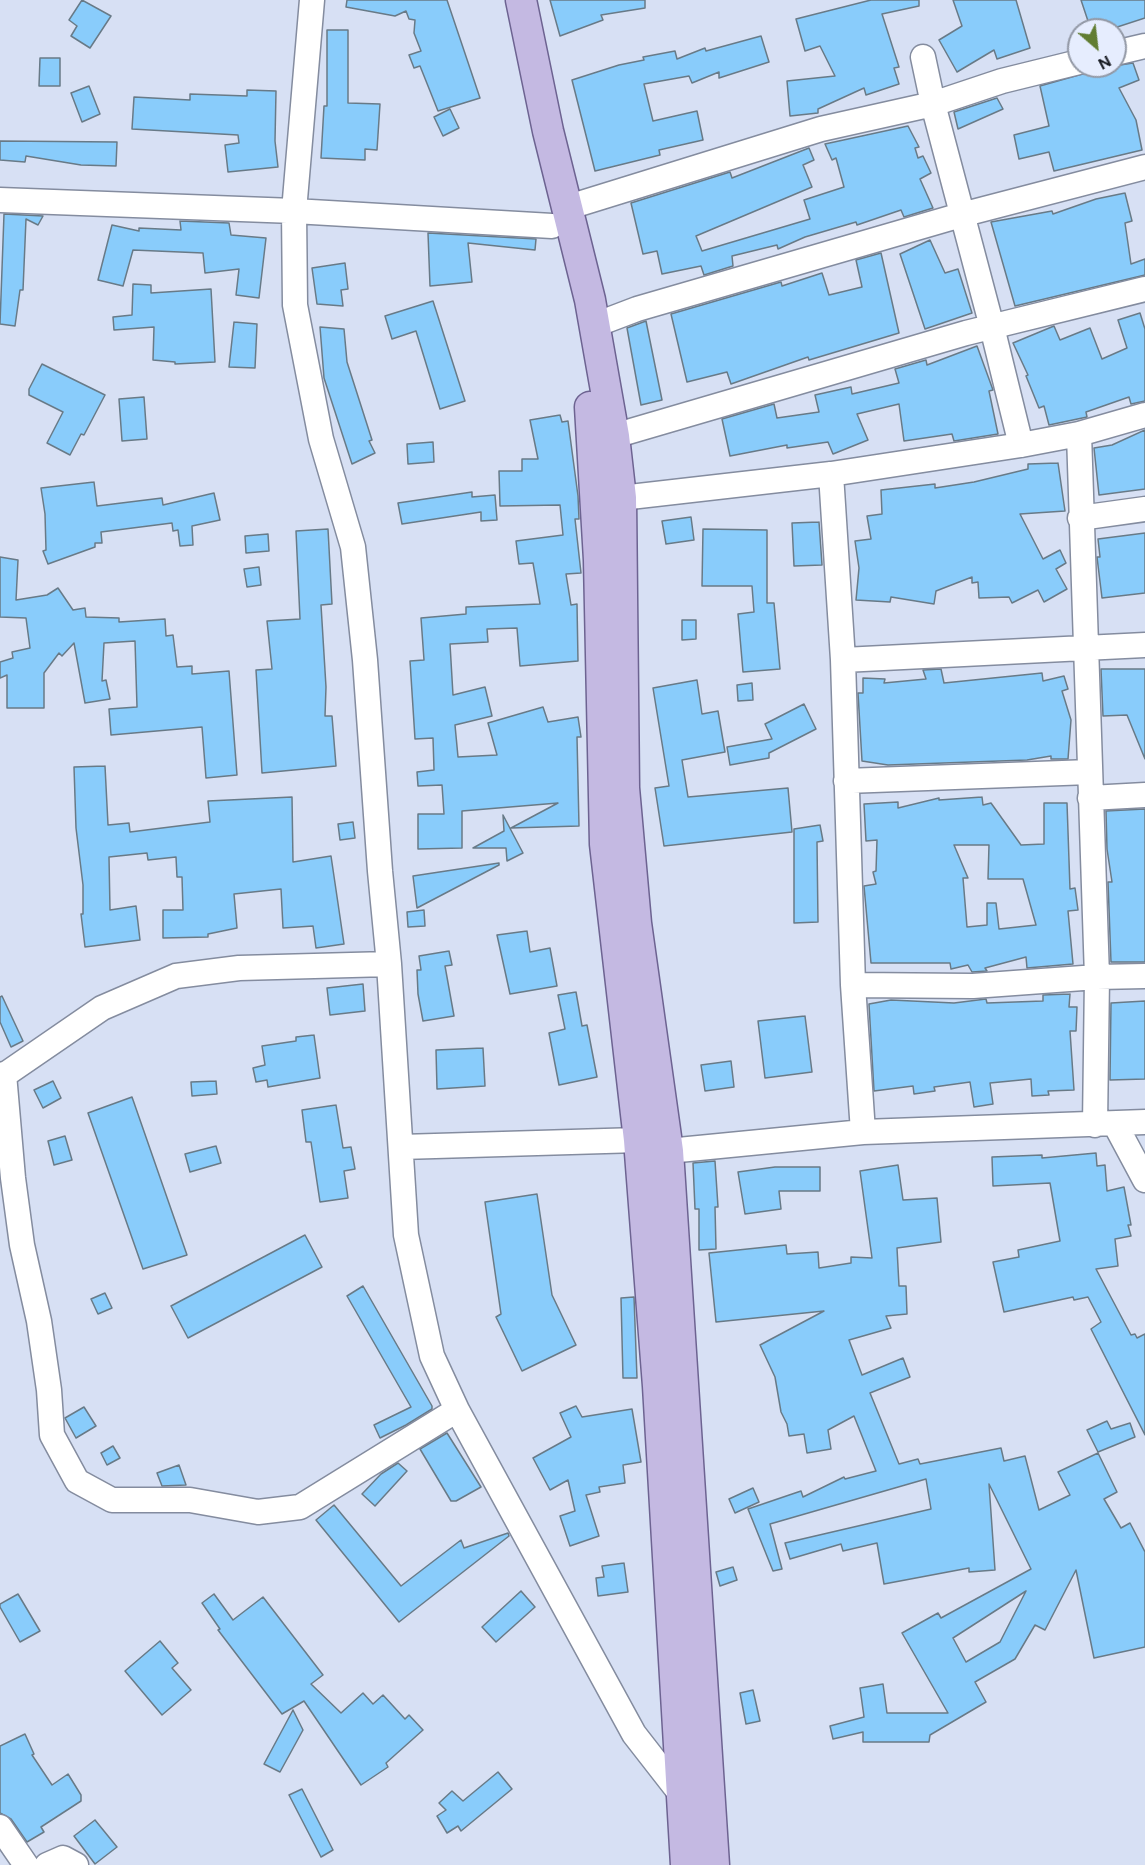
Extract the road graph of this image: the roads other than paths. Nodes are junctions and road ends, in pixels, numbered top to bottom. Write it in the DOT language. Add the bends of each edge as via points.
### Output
graph roads {
  1 [pos="312,0"];
  2 [pos="517,0"];
  3 [pos="1145,46"];
  4 [pos="1127,50"];
  5 [pos="923,57"];
  6 [pos="1067,65"];
  7 [pos="933,104"];
  8 [pos="1145,167"];
  9 [pos="0,200"];
  10 [pos="294,211"];
  11 [pos="961,215"];
  12 [pos="561,216"];
  13 [pos="1145,289"];
  14 [pos="595,325"];
  15 [pos="992,327"];
  16 [pos="1145,415"];
  17 [pos="1079,434"];
  18 [pos="614,436"];
  19 [pos="1021,444"];
  20 [pos="831,474"];
  21 [pos="621,498"];
  22 [pos="1145,509"];
  23 [pos="1080,518"];
  24 [pos="1145,645"];
  25 [pos="1086,646"];
  26 [pos="843,660"];
  27 [pos="612,698"];
  28 [pos="1090,772"];
  29 [pos="846,781"];
  30 [pos="1145,795"];
  31 [pos="1090,798"];
  32 [pos="389,964"];
  33 [pos="1145,976"];
  34 [pos="1097,977"];
  35 [pos="853,985"];
  36 [pos="2,1076"];
  37 [pos="1145,1122"];
  38 [pos="1105,1125"];
  39 [pos="863,1132"];
  40 [pos="639,1140"];
  41 [pos="401,1146"];
  42 [pos="668,1151"];
  43 [pos="1145,1180"];
  44 [pos="457,1410"];
  45 [pos="681,1798"];
  46 [pos="713,1822"];
  47 [pos="0,1827"];
  48 [pos="26,1865"];
  49 [pos="47,1865"];
  50 [pos="76,1865"];
  51 [pos="686,1865"];
  52 [pos="714,1865"];
  1 -- 10 [label="street"];
  2 -- 12 [label="main road"];
  3 -- 4 [label="street"];
  5 -- 7 [label="street"];
  6 -- 7 [label="street"];
  7 -- 11 [label="street"];
  7 -- 12 [label="street" via="821,129"];
  8 -- 11 [label="street"];
  9 -- 10 [label="street"];
  10 -- 12 [label="street"];
  10 -- 32 [label="street" via="295,305 321,439 353,547"];
  11 -- 14 [label="street" via="637,309"];
  11 -- 15 [label="street"];
  12 -- 14 [label="main road"];
  12 -- 27 [label="main road" via="593,435"];
  13 -- 15 [label="street"];
  14 -- 18 [label="main road"];
  15 -- 18 [label="street"];
  15 -- 19 [label="street"];
  16 -- 17 [label="street"];
  17 -- 19 [label="street"];
  17 -- 23 [label="street"];
  18 -- 21 [label="main road"];
  19 -- 20 [label="street"];
  20 -- 21 [label="street"];
  20 -- 26 [label="street"];
  21 -- 27 [label="main road"];
  22 -- 23 [label="street"];
  23 -- 25 [label="street"];
  24 -- 25 [label="street"];
  25 -- 26 [label="street"];
  25 -- 28 [label="street"];
  26 -- 29 [label="street"];
  27 -- 40 [label="main road" via="605,844"];
  27 -- 42 [label="main road" via="636,923"];
  28 -- 29 [label="street"];
  28 -- 31 [label="street"];
  29 -- 35 [label="street"];
  30 -- 31 [label="street"];
  31 -- 34 [label="street"];
  32 -- 36 [label="street" via="239,968 176,976 102,1008"];
  32 -- 41 [label="street"];
  33 -- 34 [label="street"];
  34 -- 35 [label="street" via="973,986"];
  34 -- 38 [label="street"];
  35 -- 39 [label="street"];
  36 -- 44 [label="street" via="22,1245 41,1332 52,1435 76,1481 112,1500 190,1500 258,1512 300,1507"];
  37 -- 38 [label="street"];
  38 -- 39 [label="street"];
  38 -- 43 [label="street"];
  39 -- 42 [label="street"];
  40 -- 41 [label="street"];
  40 -- 45 [label="main road" via="658,1386"];
  41 -- 44 [label="street" via="406,1235 429,1346"];
  42 -- 46 [label="main road"];
  44 -- 45 [label="street" via="634,1734"];
  45 -- 46 [label="street"];
  45 -- 51 [label="main road"];
  46 -- 52 [label="main road"];
  47 -- 48 [label="street"];
  49 -- 50 [label="street" via="63,1858"];
}
